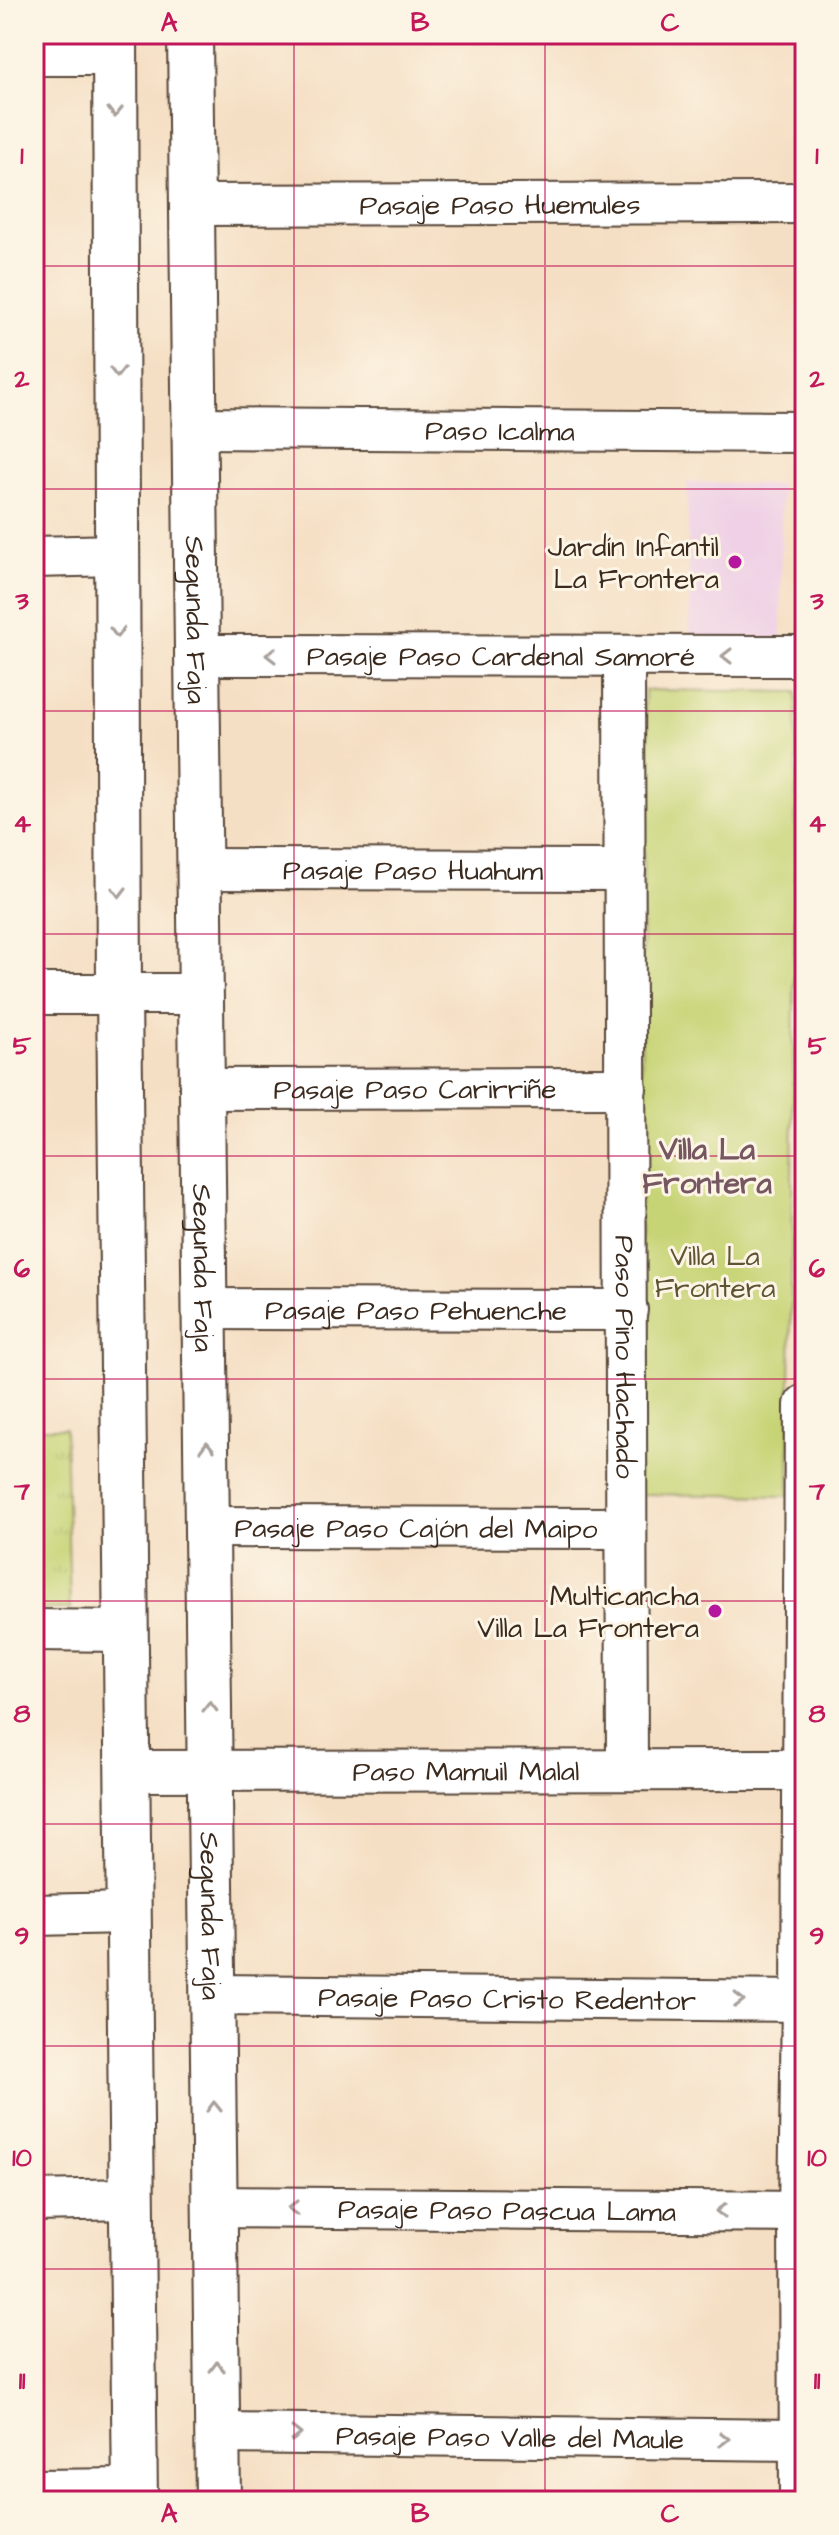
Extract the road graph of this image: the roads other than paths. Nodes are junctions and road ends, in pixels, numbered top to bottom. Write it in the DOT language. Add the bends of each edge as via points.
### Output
graph roads {
  1 [pos="190,34"];
  2 [pos="115,44"];
  3 [pos="34,55"];
  4 [pos="805,203"];
  5 [pos="194,205"];
  6 [pos="196,428"];
  7 [pos="805,432"];
  8 [pos="117,555"];
  9 [pos="34,557"];
  10 [pos="199,655"];
  11 [pos="805,656"];
  12 [pos="624,657"];
  13 [pos="201,869"];
  14 [pos="625,870"];
  15 [pos="119,992"];
  16 [pos="34,994"];
  17 [pos="202,994"];
  18 [pos="626,1088"];
  19 [pos="203,1089"];
  20 [pos="206,1309"];
  21 [pos="627,1310"];
  22 [pos="805,1405"];
  23 [pos="208,1527"];
  24 [pos="626,1528"];
  25 [pos="34,1630"];
  26 [pos="125,1631"];
  27 [pos="210,1770"];
  28 [pos="627,1770"];
  29 [pos="804,1770"];
  30 [pos="126,1771"];
  31 [pos="127,1913"];
  32 [pos="34,1915"];
  33 [pos="213,1995"];
  34 [pos="802,2001"];
  35 [pos="130,2199"];
  36 [pos="34,2201"];
  37 [pos="215,2207"];
  38 [pos="799,2212"];
  39 [pos="218,2433"];
  40 [pos="800,2440"];
  41 [pos="34,2490"];
  42 [pos="134,2495"];
  43 [pos="218,2501"];
  44 [pos="800,2501"];
  1 -- 5 [label="main road, Segunda Faja"];
  2 -- 3 [label="street"];
  2 -- 8 [label="main road, one-way"];
  4 -- 5 [label="street, Pasaje Paso Huemules"];
  5 -- 6 [label="main road, Segunda Faja"];
  6 -- 7 [label="street, Paso Icalma"];
  6 -- 10 [label="main road, Segunda Faja"];
  8 -- 9 [label="street"];
  8 -- 15 [label="main road, one-way"];
  12 -- 10 [label="street, Pasaje Paso Cardenal Samoré, one-way"];
  10 -- 13 [label="main road, Segunda Faja"];
  11 -- 12 [label="street, Pasaje Paso Cardenal Samoré, one-way"];
  12 -- 14 [label="street, Paso Pino Hachado"];
  13 -- 14 [label="street, Pasaje Paso Huahum"];
  13 -- 17 [label="main road, Segunda Faja"];
  14 -- 18 [label="street, Paso Pino Hachado"];
  15 -- 16 [label="street"];
  15 -- 17 [label="street"];
  15 -- 26 [label="main road"];
  17 -- 19 [label="main road, Segunda Faja"];
  18 -- 19 [label="street, Pasaje Paso Carirriñe"];
  18 -- 21 [label="street, Paso Pino Hachado"];
  19 -- 20 [label="main road, Segunda Faja"];
  20 -- 21 [label="street, Pasaje Paso Pehuenche"];
  23 -- 20 [label="main road, Segunda Faja, one-way"];
  21 -- 24 [label="street, Paso Pino Hachado"];
  22 -- 29 [label="street"];
  23 -- 24 [label="street, Pasaje Paso Cajón del Maipo"];
  27 -- 23 [label="main road, Segunda Faja, one-way"];
  24 -- 28 [label="street, Paso Pino Hachado"];
  25 -- 26 [label="street"];
  26 -- 30 [label="main road"];
  27 -- 28 [label="street, Paso Mamuil Malal"];
  27 -- 30 [label="street, Paso Mamuil Malal"];
  27 -- 33 [label="main road, Segunda Faja"];
  28 -- 29 [label="street, Paso Mamuil Malal"];
  29 -- 34 [label="street"];
  30 -- 31 [label="main road"];
  31 -- 32 [label="street"];
  31 -- 35 [label="main road"];
  33 -- 34 [label="street, Pasaje Paso Cristo Redentor, one-way"];
  37 -- 33 [label="main road, Segunda Faja, one-way"];
  34 -- 38 [label="street"];
  35 -- 36 [label="street"];
  35 -- 42 [label="main road"];
  38 -- 37 [label="street, Pasaje Paso Pascua Lama, one-way"];
  39 -- 37 [label="main road, Segunda Faja, one-way"];
  38 -- 40 [label="street"];
  39 -- 40 [label="street, Pasaje Paso Valle del Maule, one-way"];
  39 -- 43 [label="main road, Segunda Faja"];
  40 -- 44 [label="street"];
  41 -- 42 [label="street"];
}
